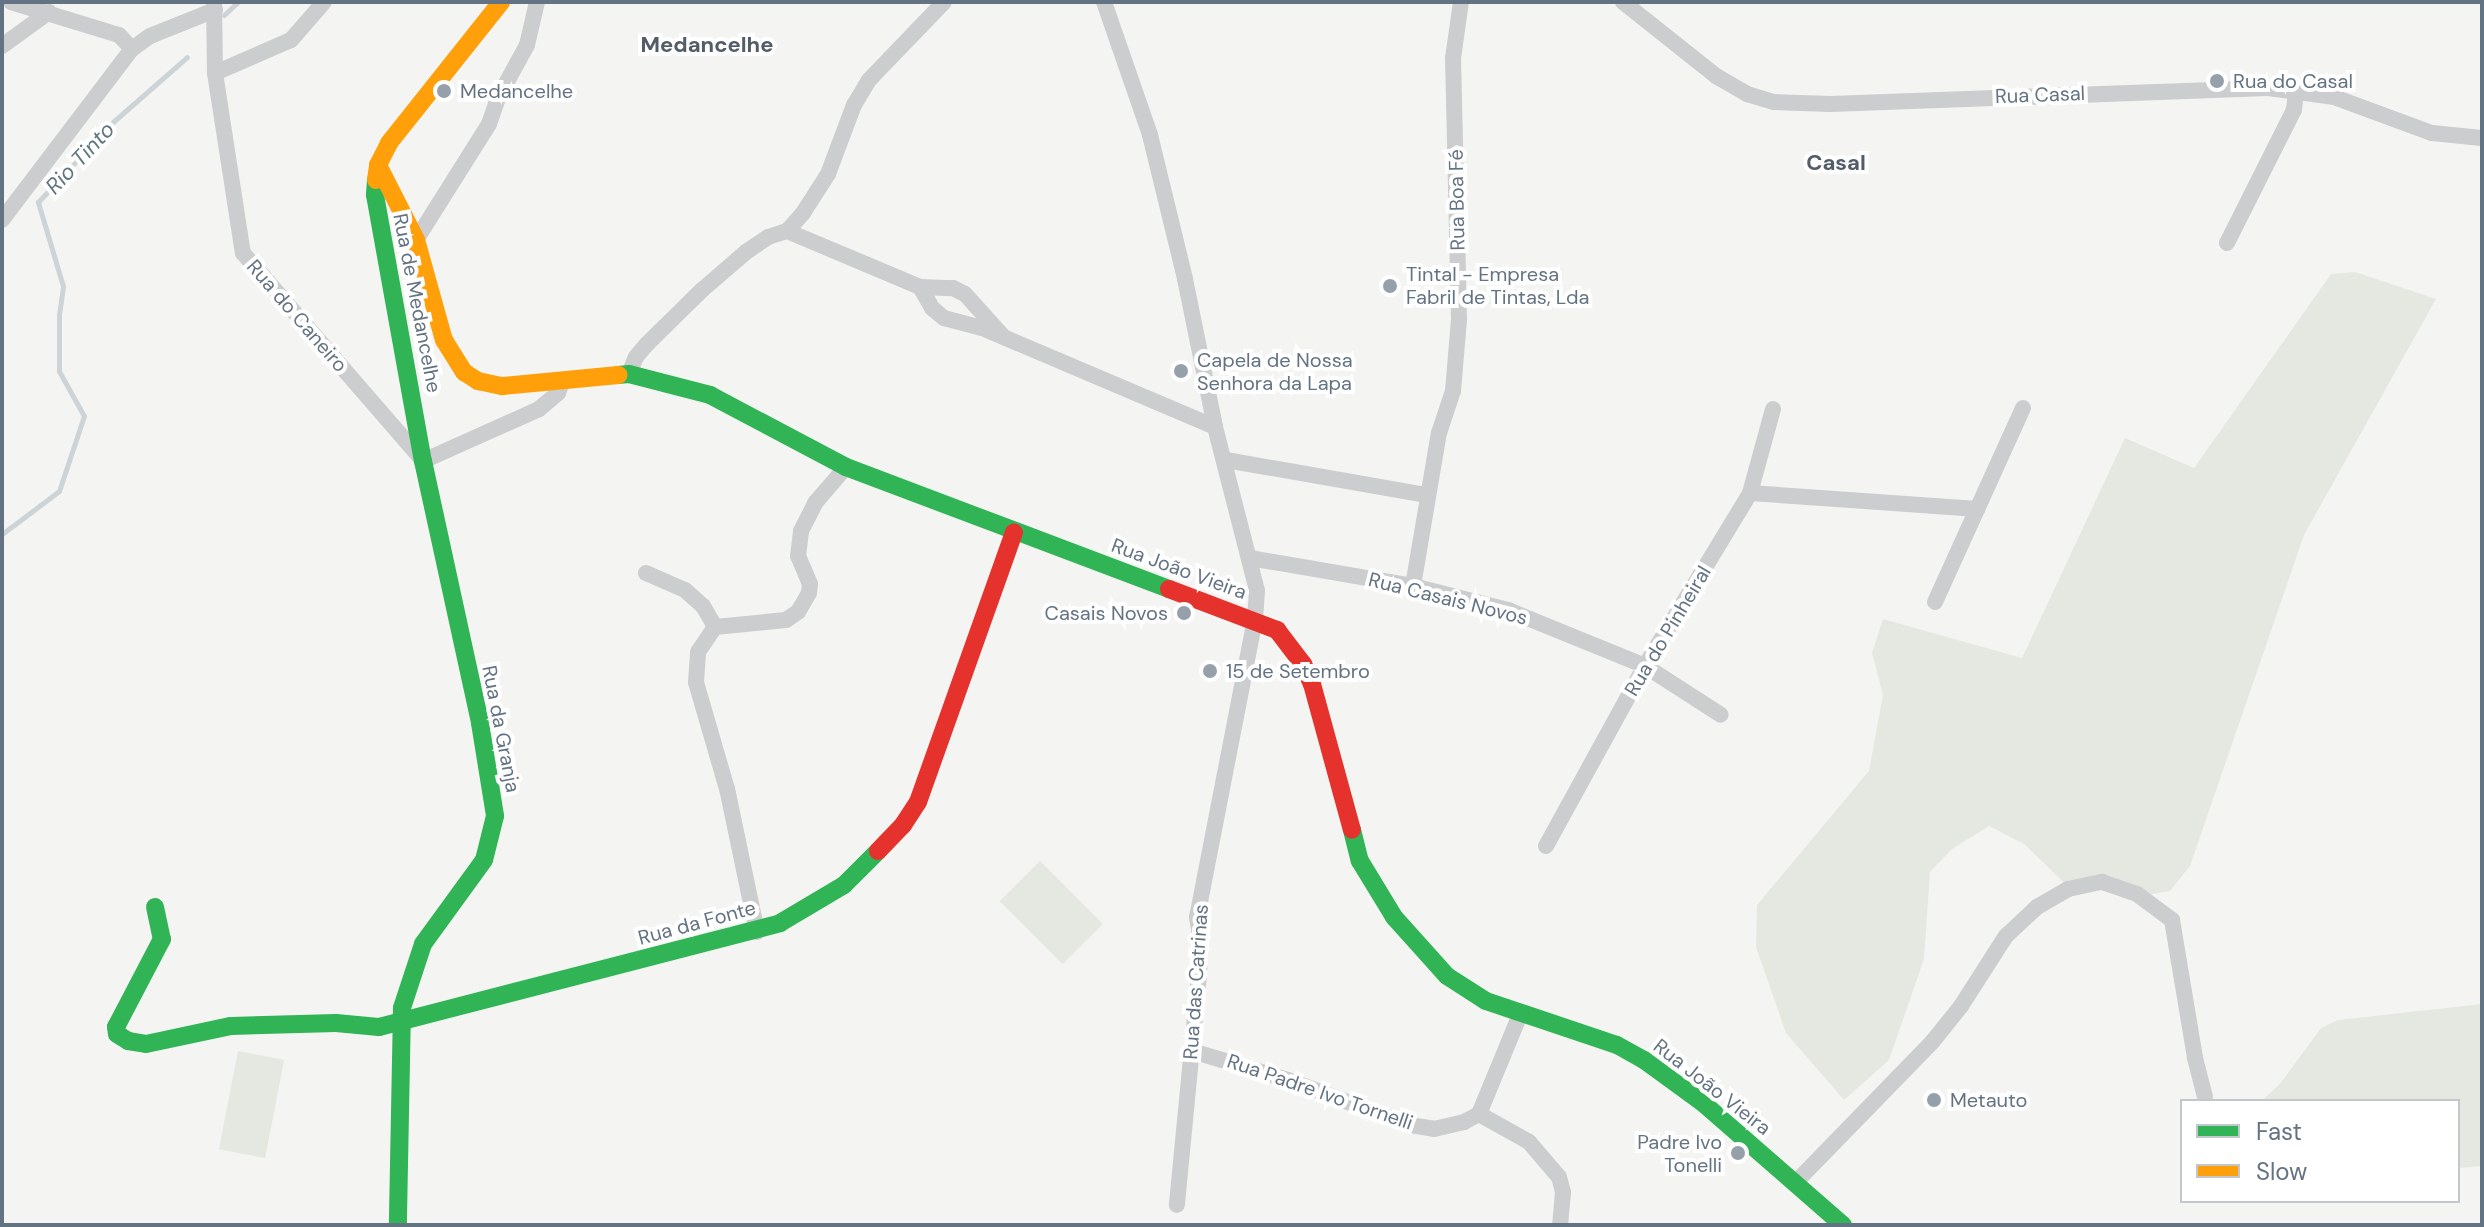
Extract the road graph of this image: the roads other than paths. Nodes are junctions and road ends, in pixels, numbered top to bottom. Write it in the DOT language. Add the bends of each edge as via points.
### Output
graph roads {
  1 [pos="11,2"];
  2 [pos="324,2"];
  3 [pos="501,2"];
  4 [pos="537,2"];
  5 [pos="944,2"];
  6 [pos="1104,2"];
  7 [pos="1461,2"];
  8 [pos="1623,2"];
  9 [pos="215,6"];
  10 [pos="49,12"];
  11 [pos="2,46"];
  12 [pos="132,49"];
  13 [pos="215,73"];
  14 [pos="2296,91"];
  15 [pos="2482,138"];
  16 [pos="378,165"];
  17 [pos="2,220"];
  18 [pos="787,231"];
  19 [pos="416,240"];
  20 [pos="2227,243"];
  21 [pos="920,287"];
  22 [pos="1005,339"];
  23 [pos="629,374"];
  24 [pos="563,380"];
  25 [pos="2023,408"];
  26 [pos="1773,409"];
  27 [pos="1215,427"];
  28 [pos="1226,460"];
  29 [pos="423,461"];
  30 [pos="846,467"];
  31 [pos="1750,493"];
  32 [pos="1427,495"];
  33 [pos="1977,509"];
  34 [pos="1014,533"];
  35 [pos="1250,558"];
  36 [pos="646,573"];
  37 [pos="1413,586"];
  38 [pos="1935,602"];
  39 [pos="1255,619"];
  40 [pos="715,627"];
  41 [pos="1645,666"];
  42 [pos="1721,715"];
  43 [pos="1546,846"];
  44 [pos="155,907"];
  45 [pos="757,932"];
  46 [pos="1521,1012"];
  47 [pos="402,1022"];
  48 [pos="1192,1051"];
  49 [pos="2205,1097"];
  50 [pos="1479,1114"];
  51 [pos="1795,1183"];
  52 [pos="1177,1205"];
  53 [pos="398,1225"];
  54 [pos="1560,1225"];
  55 [pos="1843,1225"];
  1 -- 10 [label="street"];
  2 -- 13 [label="street" via="291,40"];
  3 -- 16 [label="street, Rua de Medancelhe" via="410,112"];
  4 -- 19 [label="street" via="527,45 489,124"];
  5 -- 18 [label="street" via="869,80 828,174"];
  6 -- 27 [label="street, Rua das Catrinas" via="1150,135"];
  7 -- 32 [label="street, Rua Boa Fé" via="1453,58 1459,320 1453,391"];
  8 -- 14 [label="street, Rua Casal" via="1716,76 1774,102"];
  9 -- 12 [label="street"];
  9 -- 13 [label="street, Rua do Caneiro"];
  10 -- 11 [label="street"];
  10 -- 12 [label="street" via="119,35"];
  12 -- 17 [label="street"];
  13 -- 29 [label="street, Rua do Caneiro" via="243,253"];
  14 -- 15 [label="street, Rua Casal" via="2334,97 2432,133"];
  14 -- 20 [label="street" via="2287,126"];
  16 -- 19 [label="street, Rua João Vieira"];
  16 -- 29 [label="street, Rua de Medancelhe" via="377,214"];
  18 -- 21 [label="street"];
  18 -- 23 [label="street" via="746,252 702,290 646,345"];
  19 -- 24 [label="street, Rua João Vieira" via="444,340 464,372 502,386"];
  21 -- 22 [label="street" via="944,318"];
  21 -- 22 [label="street" via="953,288 965,294"];
  22 -- 27 [label="street"];
  23 -- 24 [label="street, Rua João Vieira"];
  23 -- 30 [label="street, Rua João Vieira" via="710,395"];
  24 -- 29 [label="street" via="558,393 539,409"];
  25 -- 33 [label="street"];
  26 -- 31 [label="street, Rua do Pinheiral"];
  27 -- 28 [label="street, Rua das Catrinas"];
  28 -- 32 [label="street"];
  28 -- 35 [label="street, Rua das Catrinas"];
  29 -- 47 [label="street, Rua da Granja" via="495,816 484,860 423,944"];
  30 -- 34 [label="street, Rua João Vieira"];
  30 -- 40 [label="street" via="815,503 801,531 798,556 810,584 798,612 786,620"];
  31 -- 33 [label="street"];
  31 -- 41 [label="street, Rua do Pinheiral"];
  32 -- 37 [label="street, Rua Boa Fé"];
  33 -- 38 [label="street"];
  34 -- 39 [label="street, Rua João Vieira"];
  34 -- 45 [label="street, Rua da Fonte" via="918,802 903,825 844,885"];
  35 -- 37 [label="street, Rua Casais Novos"];
  35 -- 39 [label="street, Rua das Catrinas" via="1257,591"];
  36 -- 40 [label="street" via="685,590"];
  37 -- 41 [label="street, Rua Casais Novos" via="1508,610"];
  39 -- 46 [label="street, Rua João Vieira" via="1277,630 1303,664 1360,861 1388,908 1447,976 1486,1001"];
  39 -- 48 [label="street, Rua das Catrinas" via="1197,917 1201,943"];
  40 -- 45 [label="street" via="698,652 696,682 727,789"];
  41 -- 42 [label="street, Rua Casais Novos"];
  41 -- 43 [label="street, Rua do Pinheiral"];
  44 -- 47 [label="street, Rua da Fonte" via="162,939 116,1027 128,1041 174,1040 231,1026 379,1027"];
  45 -- 47 [label="street, Rua da Fonte"];
  46 -- 50 [label="street"];
  46 -- 51 [label="street, Rua João Vieira" via="1617,1045 1644,1060"];
  47 -- 53 [label="street, Rua da Granja"];
  48 -- 50 [label="street, Rua Padre Ivo Tornelli" via="1410,1125 1434,1129"];
  48 -- 52 [label="street, Rua das Catrinas"];
  49 -- 51 [label="street" via="2172,920 2137,894 2102,882 2068,889 2037,907 2006,936 1933,1041"];
  50 -- 54 [label="street" via="1529,1142 1559,1177"];
  51 -- 55 [label="street, Rua João Vieira"];
}
